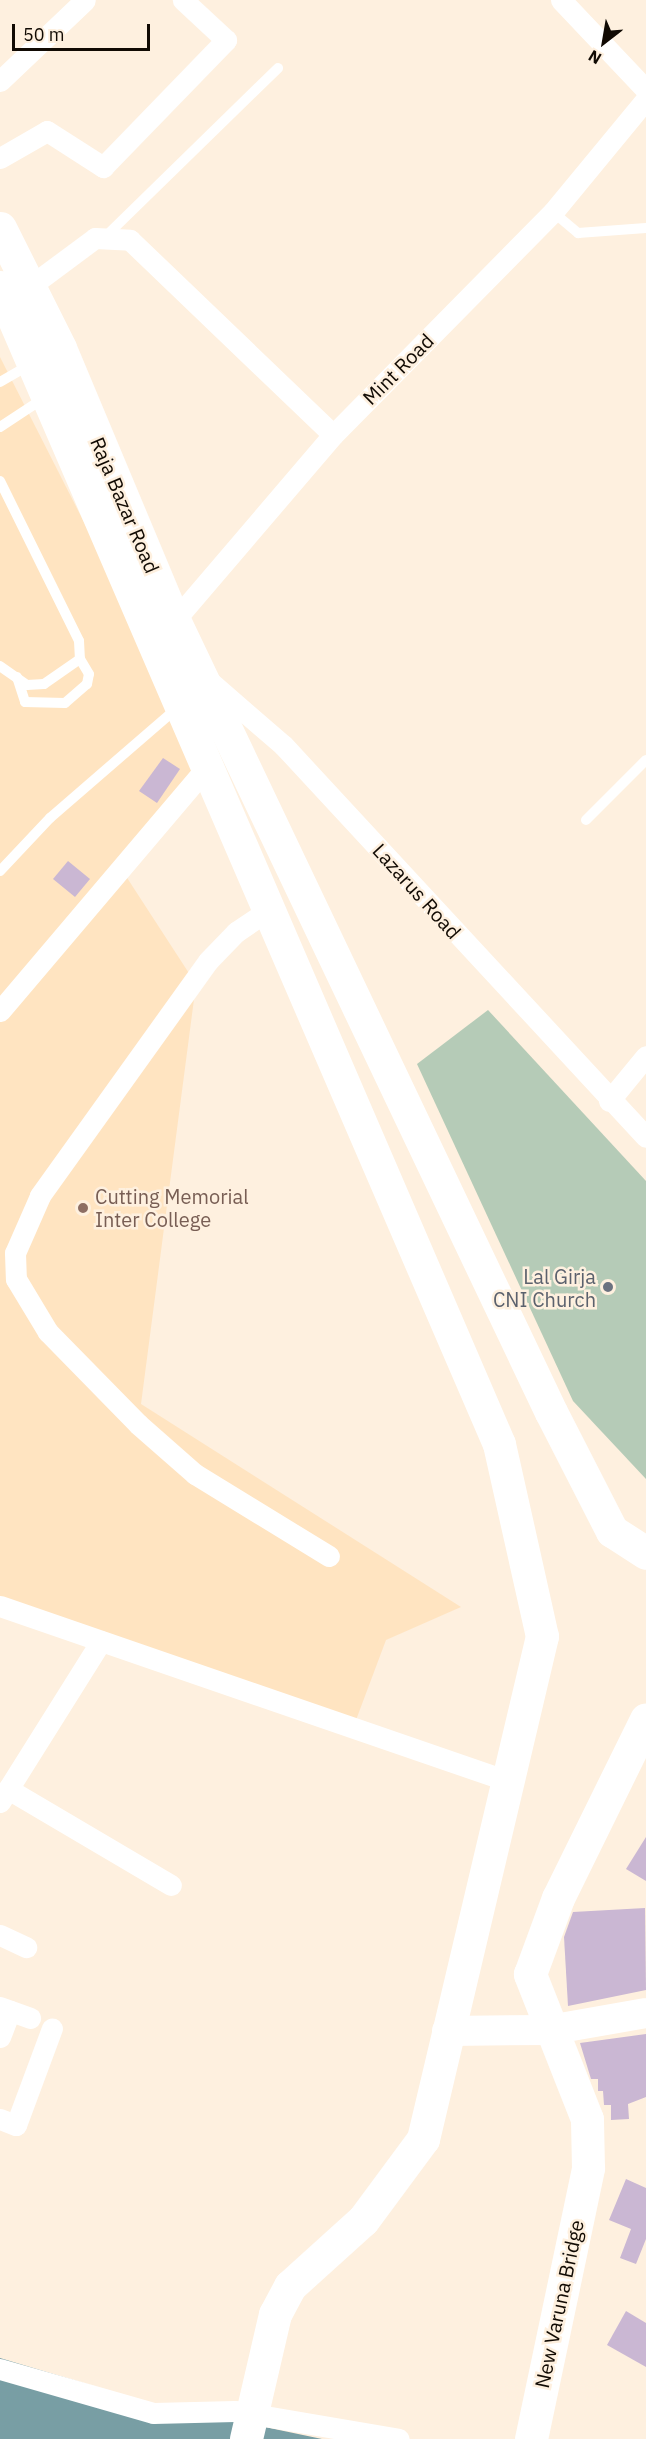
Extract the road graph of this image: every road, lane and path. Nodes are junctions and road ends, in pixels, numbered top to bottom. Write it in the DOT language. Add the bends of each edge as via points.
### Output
graph roads {
  1 [pos="85,0"];
  2 [pos="183,0"];
  3 [pos="561,0"];
  4 [pos="278,68"];
  5 [pos="0,81"];
  6 [pos="646,90"];
  7 [pos="646,99"];
  8 [pos="0,158"];
  9 [pos="553,212"];
  10 [pos="0,228"];
  11 [pos="646,228"];
  12 [pos="106,235"];
  13 [pos="15,287"];
  14 [pos="48,355"];
  15 [pos="0,382"];
  16 [pos="50,395"];
  17 [pos="0,427"];
  18 [pos="333,435"];
  19 [pos="0,482"];
  20 [pos="165,631"];
  21 [pos="80,659"];
  22 [pos="0,666"];
  23 [pos="17,677"];
  24 [pos="186,688"];
  25 [pos="646,760"];
  26 [pos="208,766"];
  27 [pos="586,820"];
  28 [pos="0,871"];
  29 [pos="270,909"];
  30 [pos="0,1011"];
  31 [pos="646,1056"];
  32 [pos="609,1101"];
  33 [pos="646,1137"];
  34 [pos="646,1553"];
  35 [pos="329,1556"];
  36 [pos="0,1606"];
  37 [pos="101,1641"];
  38 [pos="646,1719"];
  39 [pos="508,1781"];
  40 [pos="2,1798"];
  41 [pos="171,1885"];
  42 [pos="0,1935"];
  43 [pos="26,1947"];
  44 [pos="5,2009"];
  45 [pos="646,2013"];
  46 [pos="30,2018"];
  47 [pos="52,2028"];
  48 [pos="549,2030"];
  49 [pos="447,2031"];
  50 [pos="0,2037"];
  51 [pos="0,2119"];
  52 [pos="0,2369"];
  53 [pos="246,2439"];
  54 [pos="399,2439"];
  55 [pos="531,2439"];
  1 -- 5 [label="street"];
  2 -- 8 [label="street" via="226,40 103,167 47,131"];
  3 -- 6 [label="street"];
  4 -- 12 [label="lane"];
  7 -- 9 [label="street, Mint Road"];
  9 -- 11 [label="lane" via="578,233"];
  9 -- 18 [label="street, Mint Road"];
  10 -- 13 [label="main road, Raja Bazar Road"];
  12 -- 13 [label="street"];
  12 -- 18 [label="street" via="130,240 145,253"];
  13 -- 14 [label="main road, Raja Bazar Road"];
  14 -- 15 [label="lane"];
  14 -- 16 [label="main road, Raja Bazar Road"];
  14 -- 20 [label="main road, Raja Bazar Road"];
  16 -- 17 [label="lane"];
  16 -- 20 [label="main road, Raja Bazar Road"];
  18 -- 20 [label="street, Mint Road"];
  19 -- 21 [label="lane" via="79,641"];
  20 -- 24 [label="main road, Raja Bazar Road"];
  21 -- 23 [label="lane" via="44,684 27,685"];
  21 -- 23 [label="lane" via="90,675 87,684 64,703 26,702"];
  22 -- 23 [label="lane"];
  24 -- 26 [label="main road, Raja Bazar Road"];
  24 -- 28 [label="lane"];
  24 -- 32 [label="street, Lazarus Road" via="283,745"];
  24 -- 34 [label="main road, Raja Bazar Road" via="252,781 612,1531"];
  25 -- 27 [label="lane"];
  26 -- 29 [label="main road, Raja Bazar Road"];
  26 -- 30 [label="street"];
  29 -- 35 [label="street" via="215,953 40,1196 15,1253 16,1279 48,1332 138,1424 222,1492"];
  29 -- 39 [label="main road, Raja Bazar Road" via="499,1444 542,1636"];
  31 -- 32 [label="street"];
  32 -- 33 [label="street, Lazarus Road"];
  36 -- 37 [label="street"];
  37 -- 39 [label="street"];
  37 -- 40 [label="street"];
  38 -- 48 [label="main road, New Varuna Bridge" via="558,1898 530,1974"];
  39 -- 49 [label="main road, Raja Bazar Road"];
  40 -- 41 [label="street"];
  42 -- 43 [label="street"];
  44 -- 46 [label="street"];
  44 -- 50 [label="street"];
  45 -- 48 [label="street"];
  47 -- 51 [label="street" via="16,2125"];
  48 -- 49 [label="street"];
  48 -- 55 [label="main road, New Varuna Bridge" via="587,2119 588,2168"];
  49 -- 53 [label="main road, Raja Bazar Road" via="423,2139 363,2220 304,2267 275,2314"];
  52 -- 54 [label="street" via="153,2412 235,2412"];
}
